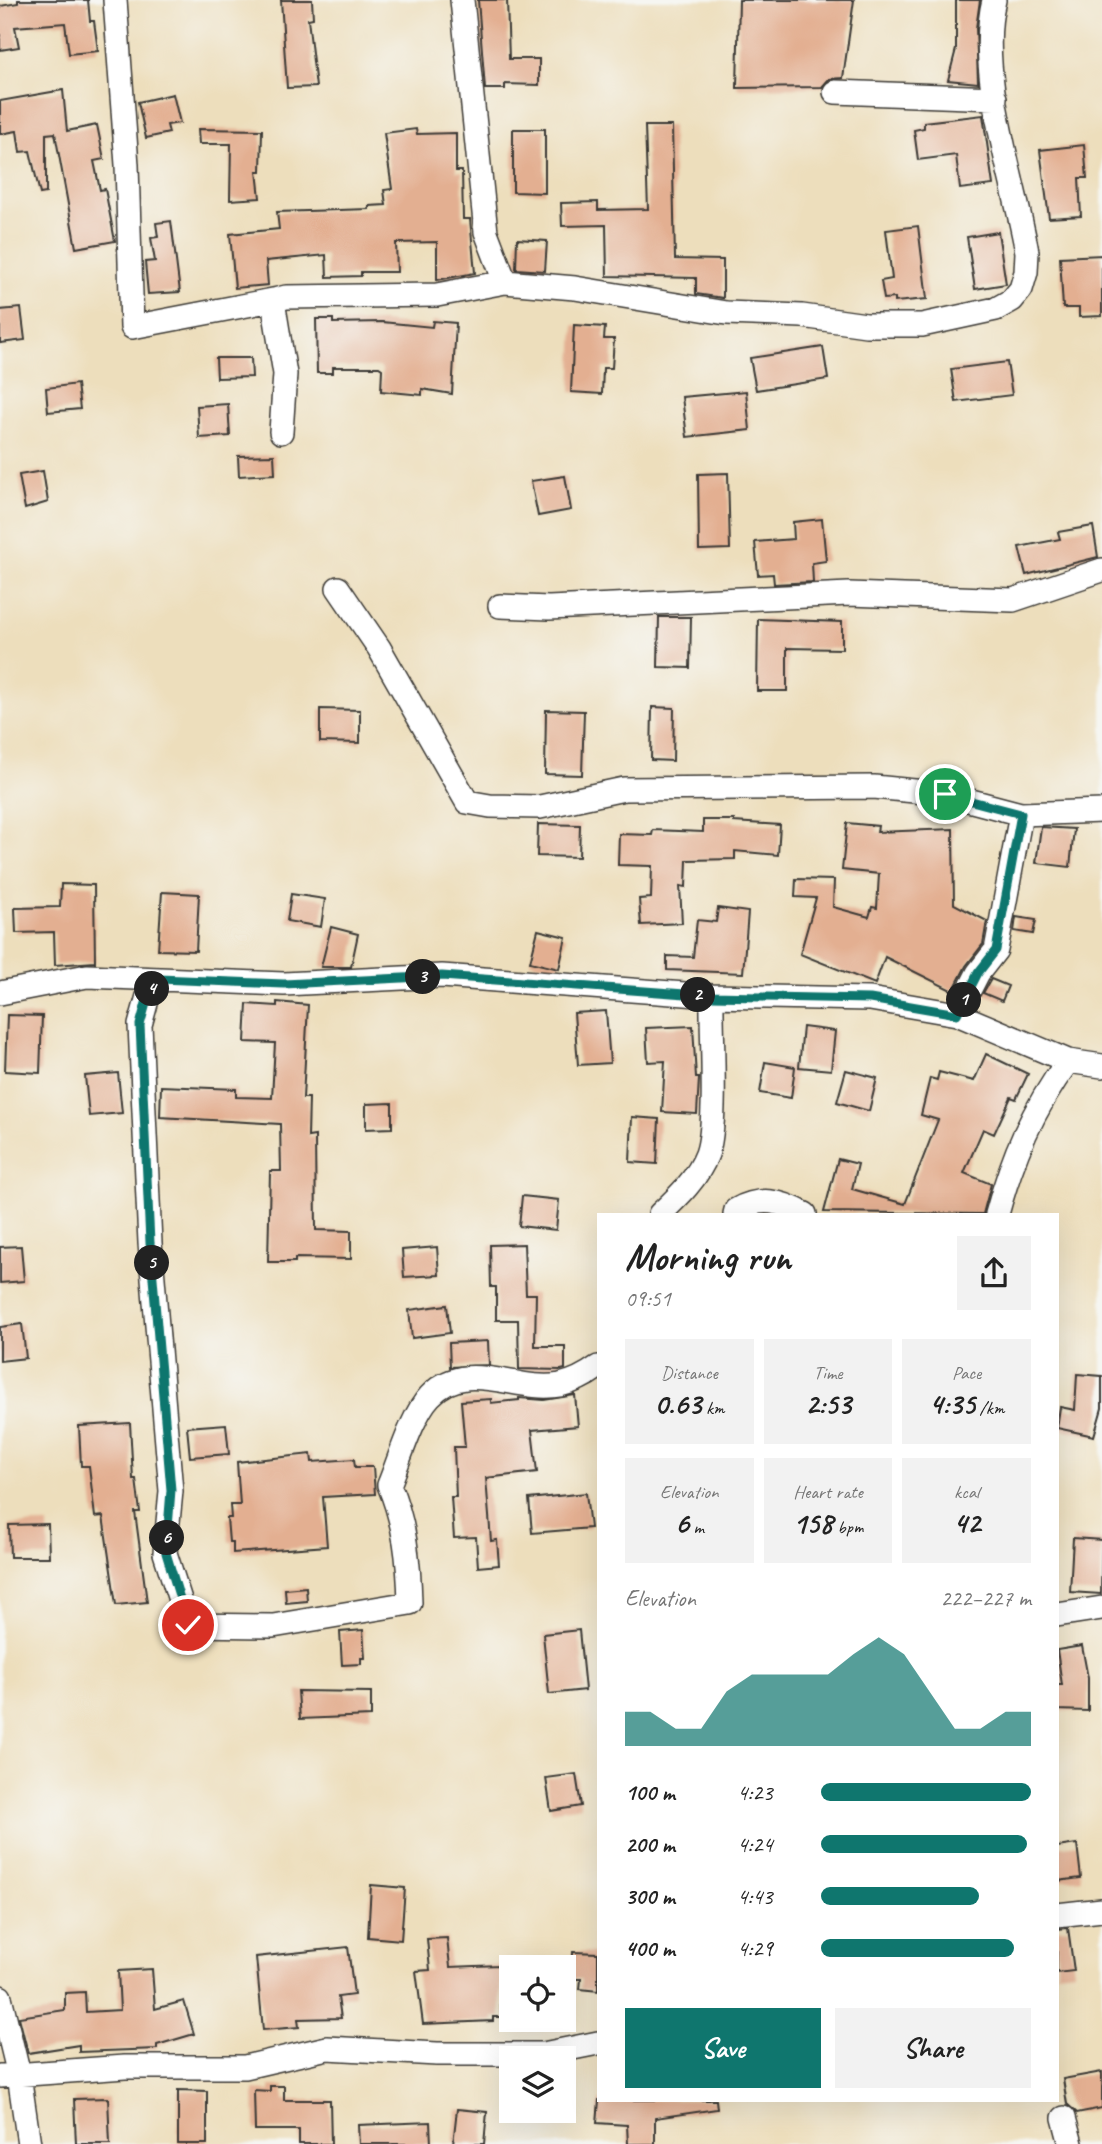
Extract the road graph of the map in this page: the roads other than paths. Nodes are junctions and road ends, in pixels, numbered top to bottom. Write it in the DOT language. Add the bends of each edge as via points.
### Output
graph roads {
  1 [pos="116,0"];
  2 [pos="462,0"];
  3 [pos="994,0"];
  4 [pos="835,92"];
  5 [pos="995,99"];
  6 [pos="505,282"];
  7 [pos="278,299"];
  8 [pos="281,432"];
  9 [pos="1102,570"];
  10 [pos="338,588"];
  11 [pos="500,606"];
  12 [pos="1102,811"];
  13 [pos="1021,814"];
  14 [pos="159,979"];
  15 [pos="0,993"];
  16 [pos="712,996"];
  17 [pos="957,1014"];
  18 [pos="1068,1061"];
  19 [pos="1102,1066"];
  20 [pos="661,1213"];
  21 [pos="735,1213"];
  22 [pos="802,1213"];
  23 [pos="998,1213"];
  24 [pos="597,1369"];
  25 [pos="1102,1608"];
  26 [pos="1059,1615"];
  27 [pos="1102,1910"];
  28 [pos="1059,1915"];
  29 [pos="0,1997"];
  30 [pos="597,2043"];
  31 [pos="9,2075"];
  32 [pos="1064,2118"];
  33 [pos="29,2144"];
  34 [pos="1071,2144"];
  1 -- 7 [label="street" via="131,327"];
  2 -- 6 [label="street" via="486,232"];
  3 -- 5 [label="street" via="989,48"];
  4 -- 5 [label="street"];
  5 -- 6 [label="street" via="1027,252 1021,289 996,309 922,325 866,325 802,316 726,313 575,288"];
  6 -- 7 [label="street" via="437,295"];
  7 -- 8 [label="street" via="274,307 285,374"];
  9 -- 11 [label="street" via="1013,600 849,594 549,608"];
  10 -- 13 [label="street" via="379,648 467,802 540,807 624,789 874,787 945,794"];
  12 -- 13 [label="street"];
  13 -- 17 [label="street" via="996,950"];
  14 -- 15 [label="street" via="87,976"];
  14 -- 16 [label="street" via="284,984 442,976"];
  14 -- 24 [label="street" via="148,996 140,1025 150,1243 171,1490 166,1553 188,1625 273,1626 410,1603 409,1564 399,1510 388,1485 429,1396 465,1377 558,1386"];
  16 -- 17 [label="street" via="870,999"];
  16 -- 20 [label="street" via="707,1155 690,1184"];
  17 -- 18 [label="street"];
  18 -- 19 [label="street"];
  18 -- 23 [label="street" via="1032,1115 1009,1170"];
  21 -- 22 [label="street" via="751,1202 768,1200"];
  25 -- 26 [label="street"];
  27 -- 28 [label="street"];
  29 -- 31 [label="street"];
  30 -- 31 [label="street" via="543,2054 327,2048 245,2067 125,2067"];
  31 -- 33 [label="street"];
  32 -- 34 [label="street"];
}
